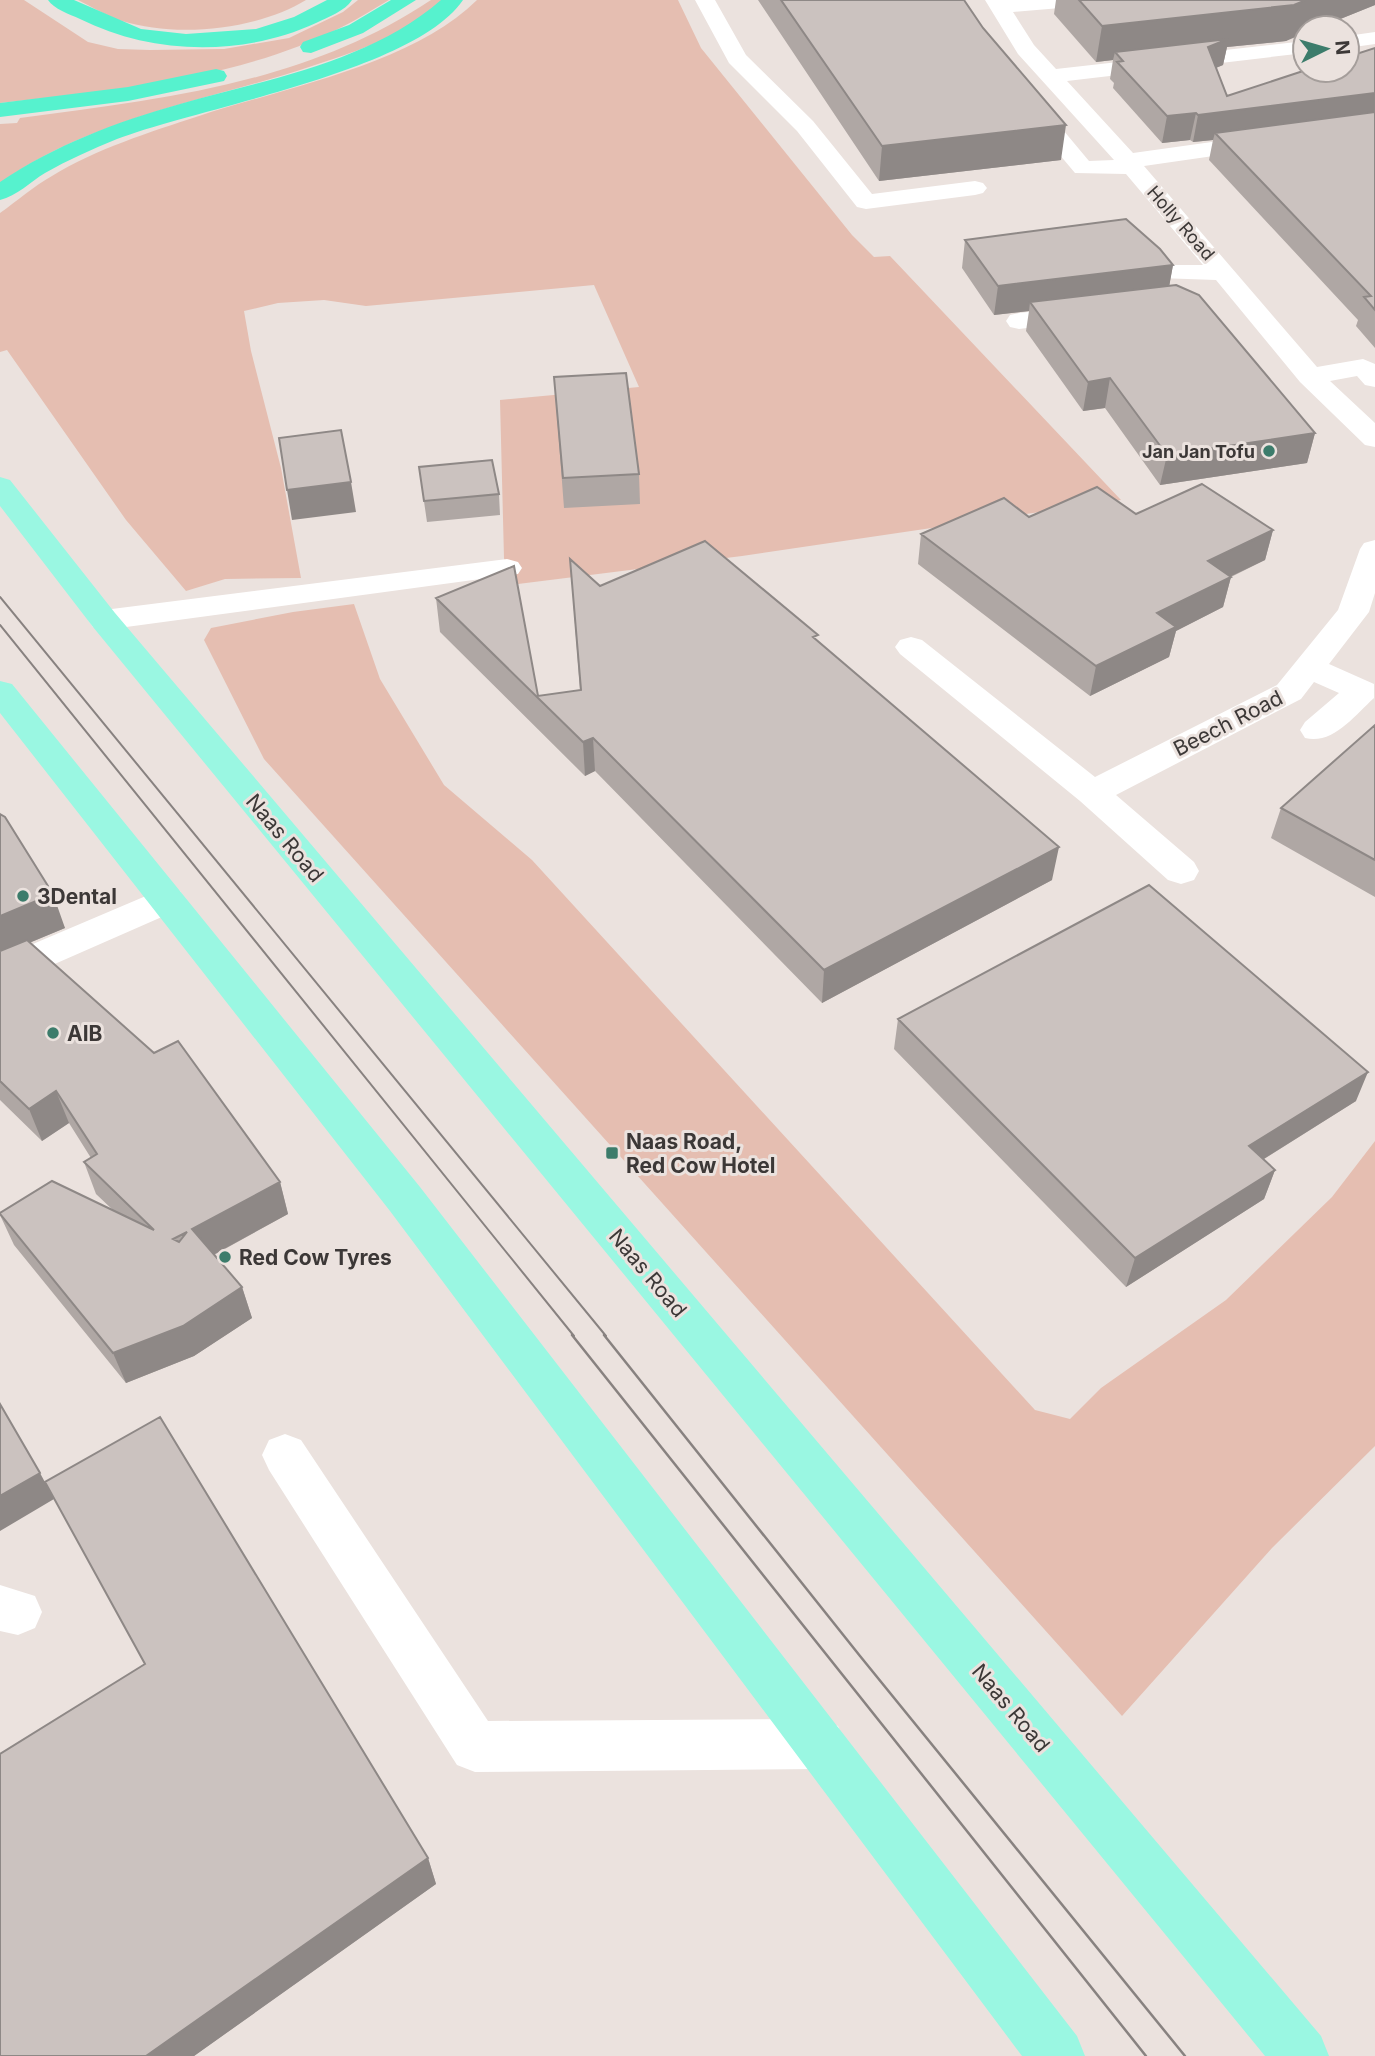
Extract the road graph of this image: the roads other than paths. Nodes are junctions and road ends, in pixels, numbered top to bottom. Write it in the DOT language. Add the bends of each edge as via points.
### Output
graph roads {
  1 [pos="58,0"];
  2 [pos="342,0"];
  3 [pos="406,0"];
  4 [pos="453,0"];
  5 [pos="705,0"];
  6 [pos="1084,0"];
  7 [pos="996,4"];
  8 [pos="1291,49"];
  9 [pos="293,54"];
  10 [pos="241,70"];
  11 [pos="1050,76"];
  12 [pos="1014,86"];
  13 [pos="0,110"];
  14 [pos="1279,140"];
  15 [pos="1129,164"];
  16 [pos="975,188"];
  17 [pos="0,194"];
  18 [pos="1132,241"];
  19 [pos="1223,272"];
  20 [pos="1110,311"];
  21 [pos="1019,321"];
  22 [pos="1310,376"];
  23 [pos="1375,379"];
  24 [pos="1375,439"];
  25 [pos="0,486"];
  26 [pos="1375,549"];
  27 [pos="507,569"];
  28 [pos="104,620"];
  29 [pos="911,647"];
  30 [pos="1309,667"];
  31 [pos="0,691"];
  32 [pos="1368,692"];
  33 [pos="1317,730"];
  34 [pos="1092,793"];
  35 [pos="1181,871"];
  36 [pos="167,900"];
  37 [pos="0,974"];
  38 [pos="285,1455"];
  39 [pos="820,1744"];
  40 [pos="1057,2056"];
  41 [pos="1301,2056"];
  1 -- 2 [label="highway" via="114,27 161,39 230,39 268,32 324,12"];
  3 -- 9 [label="highway" via="356,29"];
  4 -- 17 [label="highway" via="423,25 372,51 114,134 60,156"];
  5 -- 16 [label="street" via="737,58 805,126 866,202"];
  6 -- 7 [label="street"];
  7 -- 11 [label="street, Holly Road"];
  8 -- 11 [label="street"];
  10 -- 13 [label="highway" via="128,94"];
  11 -- 15 [label="street, Holly Road"];
  12 -- 15 [label="street" via="1083,168"];
  14 -- 15 [label="street"];
  15 -- 19 [label="street, Holly Road"];
  18 -- 19 [label="street" via="1168,274"];
  19 -- 22 [label="street, Holly Road" via="1244,314"];
  20 -- 21 [label="street"];
  22 -- 23 [label="street" via="1363,367"];
  22 -- 24 [label="street, Holly Road"];
  25 -- 28 [label="main road, Naas Road"];
  26 -- 30 [label="street, Beech Road" via="1353,612"];
  27 -- 28 [label="street"];
  28 -- 41 [label="main road, Naas Road"];
  29 -- 34 [label="street"];
  30 -- 32 [label="street"];
  30 -- 34 [label="street, Beech Road" via="1289,692"];
  31 -- 36 [label="main road"];
  32 -- 33 [label="street"];
  34 -- 35 [label="street"];
  36 -- 37 [label="street"];
  36 -- 39 [label="main road" via="405,1199"];
  38 -- 39 [label="street" via="475,1747"];
  39 -- 40 [label="main road"];
}
